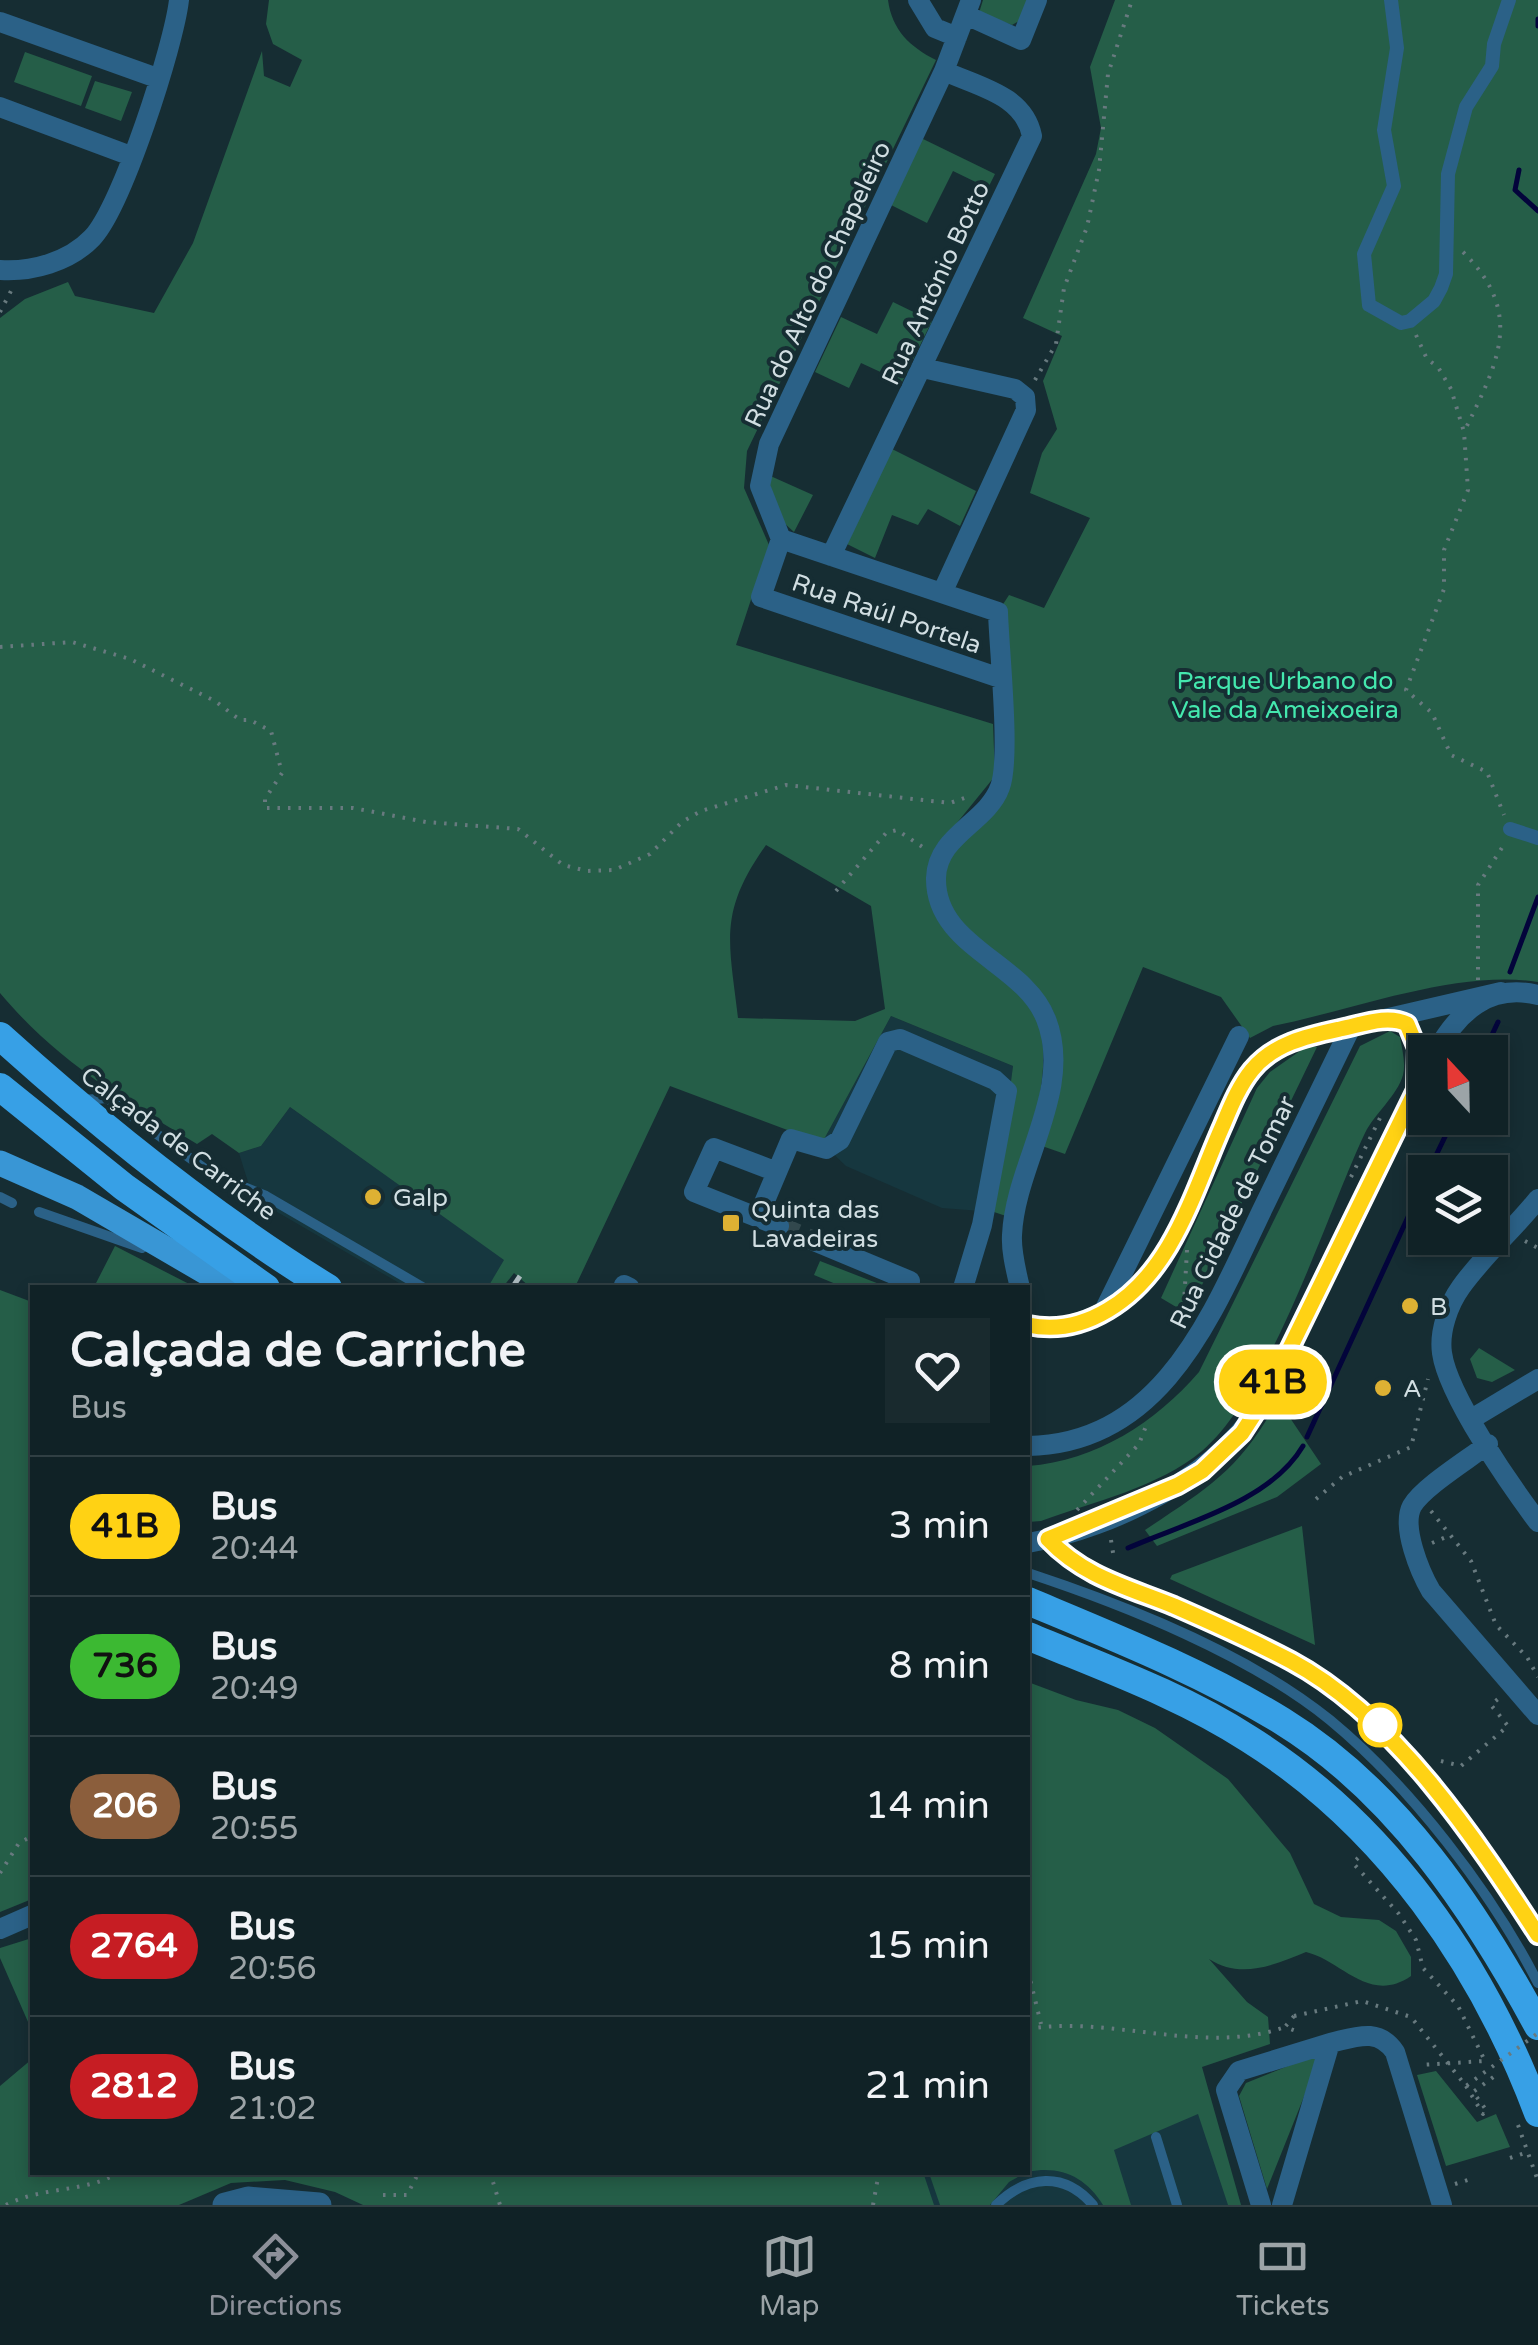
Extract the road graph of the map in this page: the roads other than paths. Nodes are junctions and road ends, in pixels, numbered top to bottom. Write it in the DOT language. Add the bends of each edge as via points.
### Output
graph roads {
  1 [pos="180,0"];
  2 [pos="918,0"];
  3 [pos="1037,0"];
  4 [pos="1391,0"];
  5 [pos="1509,0"];
  6 [pos="969,7"];
  7 [pos="0,22"];
  8 [pos="956,38"];
  9 [pos="944,71"];
  10 [pos="158,78"];
  11 [pos="0,107"];
  12 [pos="131,156"];
  13 [pos="8,270"];
  14 [pos="923,368"];
  15 [pos="781,538"];
  16 [pos="831,556"];
  17 [pos="942,593"];
  18 [pos="1000,678"];
  19 [pos="1510,829"];
  20 [pos="1538,838"];
  21 [pos="1501,992"];
  22 [pos="1538,995"];
  23 [pos="1383,1020"];
  24 [pos="1351,1027"];
  25 [pos="1413,1035"];
  26 [pos="1447,1035"];
  27 [pos="0,1036"];
  28 [pos="1239,1036"];
  29 [pos="0,1086"];
  30 [pos="72,1102"];
  31 [pos="1408,1108"];
  32 [pos="0,1163"];
  33 [pos="777,1172"];
  34 [pos="0,1197"];
  35 [pos="1538,1199"];
  36 [pos="12,1204"];
  37 [pos="38,1212"];
  38 [pos="758,1218"];
  39 [pos="778,1226"];
  40 [pos="814,1241"];
  41 [pos="910,1280"];
  42 [pos="211,1285"];
  43 [pos="227,1285"];
  44 [pos="262,1285"];
  45 [pos="324,1285"];
  46 [pos="419,1285"];
  47 [pos="964,1285"];
  48 [pos="1020,1285"];
  49 [pos="1103,1313"];
  50 [pos="1030,1322"];
  51 [pos="1538,1379"];
  52 [pos="1472,1418"];
  53 [pos="1488,1444"];
  54 [pos="1030,1446"];
  55 [pos="1538,1522"];
  56 [pos="1038,1541"];
  57 [pos="1030,1574"];
  58 [pos="1030,1603"];
  59 [pos="1030,1637"];
  60 [pos="1538,1714"];
  61 [pos="30,1916"];
  62 [pos="0,1929"];
  63 [pos="1538,1935"];
  64 [pos="1538,1983"];
  65 [pos="1538,2030"];
  66 [pos="1330,2043"];
  67 [pos="1527,2116"];
  68 [pos="1156,2138"];
  69 [pos="1444,2196"];
  70 [pos="225,2205"];
  71 [pos="318,2205"];
  72 [pos="996,2205"];
  73 [pos="1093,2205"];
  74 [pos="1177,2205"];
  75 [pos="1261,2205"];
  76 [pos="1282,2205"];
  1 -- 10 [label="street"];
  2 -- 8 [label="street" via="934,28"];
  3 -- 6 [label="street" via="1021,40"];
  4 -- 5 [label="street" via="1396,48 1384,130 1394,186 1364,254 1369,305 1401,323 1434,300 1446,274 1448,174 1466,108 1492,66"];
  6 -- 8 [label="street, Rua do Alto do Chapeleiro"];
  7 -- 10 [label="street"];
  8 -- 9 [label="street, Rua do Alto do Chapeleiro"];
  9 -- 14 [label="street, Rua António Botto" via="1017,104 1032,136"];
  9 -- 15 [label="street, Rua do Alto do Chapeleiro" via="770,444 760,486"];
  10 -- 12 [label="street"];
  11 -- 12 [label="street"];
  12 -- 13 [label="street" via="92,239 61,260"];
  14 -- 16 [label="street, Rua António Botto"];
  14 -- 17 [label="street" via="1025,397 1026,410"];
  15 -- 16 [label="street"];
  15 -- 18 [label="street, Rua Raúl Portela" via="761,597"];
  16 -- 17 [label="street"];
  17 -- 18 [label="street" via="998,612"];
  18 -- 48 [label="street" via="1004,772 994,799 942,855 936,880 948,918 1026,991 1047,1021 1048,1099 1012,1233"];
  19 -- 20 [label="street"];
  21 -- 22 [label="street"];
  21 -- 23 [label="street"];
  21 -- 26 [label="street" via="1462,1012"];
  23 -- 24 [label="street"];
  23 -- 25 [label="street" via="1402,1020"];
  24 -- 49 [label="street" via="1298,1039 1252,1070 1174,1238 1141,1286"];
  24 -- 54 [label="street, Rua Cidade de Tomar" via="1205,1328 1166,1381 1143,1403 1085,1434"];
  27 -- 30 [label="highway, Calçada de Carriche"];
  28 -- 49 [label="street"];
  29 -- 44 [label="highway" via="124,1187"];
  30 -- 45 [label="highway, Calçada de Carriche" via="199,1202"];
  30 -- 46 [label="lane" via="108,1098 212,1174 266,1196"];
  31 -- 56 [label="street" via="1242,1433 1178,1485"];
  32 -- 43 [label="main road" via="78,1197"];
  33 -- 38 [label="street"];
  33 -- 38 [label="street" via="714,1148 694,1192"];
  33 -- 47 [label="street" via="791,1140 826,1149 840,1140 888,1042 900,1039 994,1080 1007,1091"];
  34 -- 36 [label="lane"];
  35 -- 52 [label="street" via="1460,1288 1444,1326 1446,1368"];
  37 -- 42 [label="lane" via="120,1238"];
  38 -- 39 [label="street"];
  40 -- 41 [label="street"];
  49 -- 50 [label="street" via="1060,1328"];
  51 -- 52 [label="street"];
  52 -- 53 [label="street"];
  53 -- 55 [label="street"];
  53 -- 60 [label="street" via="1421,1497 1409,1521 1422,1577"];
  56 -- 63 [label="street" via="1088,1574 1220,1626 1327,1681 1381,1726"];
  57 -- 64 [label="lane" via="1202,1644 1328,1719 1394,1782 1458,1860"];
  58 -- 65 [label="highway" via="1212,1681 1330,1756 1434,1861 1497,1950"];
  59 -- 67 [label="highway" via="1232,1729 1337,1805 1398,1870 1468,1963 1505,2030"];
  61 -- 62 [label="street"];
  66 -- 69 [label="street" via="1368,2034 1391,2045"];
  66 -- 75 [label="street" via="1239,2070 1229,2082"];
  66 -- 76 [label="street"];
  68 -- 74 [label="lane"];
  70 -- 71 [label="street" via="248,2198"];
  72 -- 73 [label="lane" via="1020,2185 1049,2180 1080,2190"];
}
